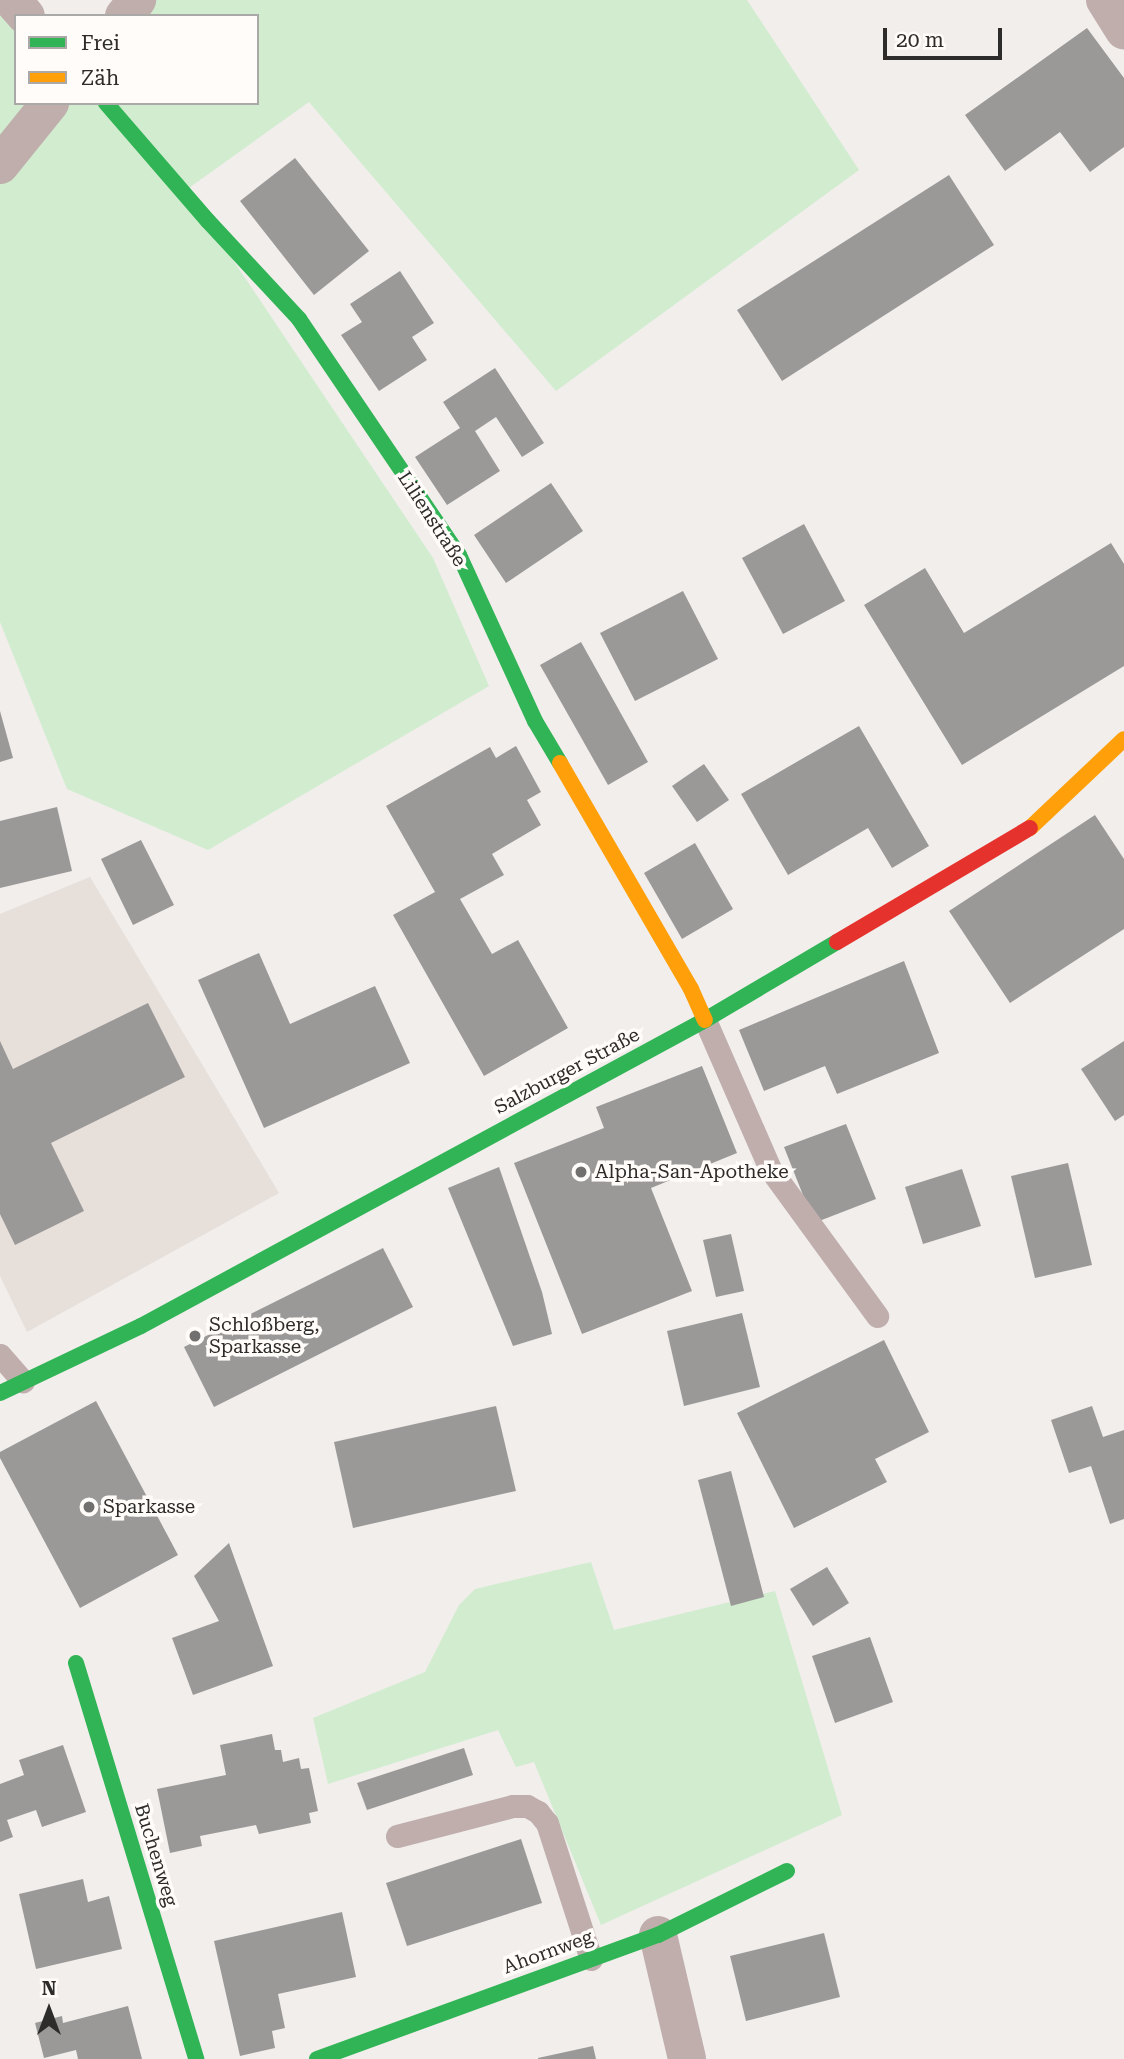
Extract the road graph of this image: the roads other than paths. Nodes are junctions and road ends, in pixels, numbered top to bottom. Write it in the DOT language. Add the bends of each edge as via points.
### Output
graph roads {
  1 [pos="12,0"];
  2 [pos="138,0"];
  3 [pos="1105,0"];
  4 [pos="24,14"];
  5 [pos="126,14"];
  6 [pos="1124,30"];
  7 [pos="48,105"];
  8 [pos="108,105"];
  9 [pos="0,165"];
  10 [pos="1124,739"];
  11 [pos="705,1020"];
  12 [pos="877,1317"];
  13 [pos="0,1355"];
  14 [pos="23,1381"];
  15 [pos="0,1393"];
  16 [pos="76,1663"];
  17 [pos="397,1836"];
  18 [pos="788,1871"];
  19 [pos="658,1935"];
  20 [pos="591,1959"];
  21 [pos="196,2059"];
  22 [pos="317,2059"];
  23 [pos="687,2059"];
  1 -- 4 [label="street"];
  2 -- 5 [label="street"];
  3 -- 6 [label="street"];
  7 -- 9 [label="street"];
  8 -- 11 [label="street, Lilienstraße" via="299,319 459,555 535,721"];
  10 -- 11 [label="street, Salzburger Straße" via="1036,825"];
  11 -- 12 [label="lane" via="770,1169"];
  11 -- 14 [label="street, Salzburger Straße" via="141,1326"];
  13 -- 14 [label="lane"];
  14 -- 15 [label="street, Salzburger Straße"];
  16 -- 21 [label="street, Buchenweg"];
  17 -- 20 [label="lane" via="513,1806 538,1812 547,1823"];
  18 -- 19 [label="street, Ahornweg"];
  19 -- 20 [label="street, Ahornweg"];
  19 -- 23 [label="street"];
  20 -- 22 [label="street, Ahornweg"];
}
